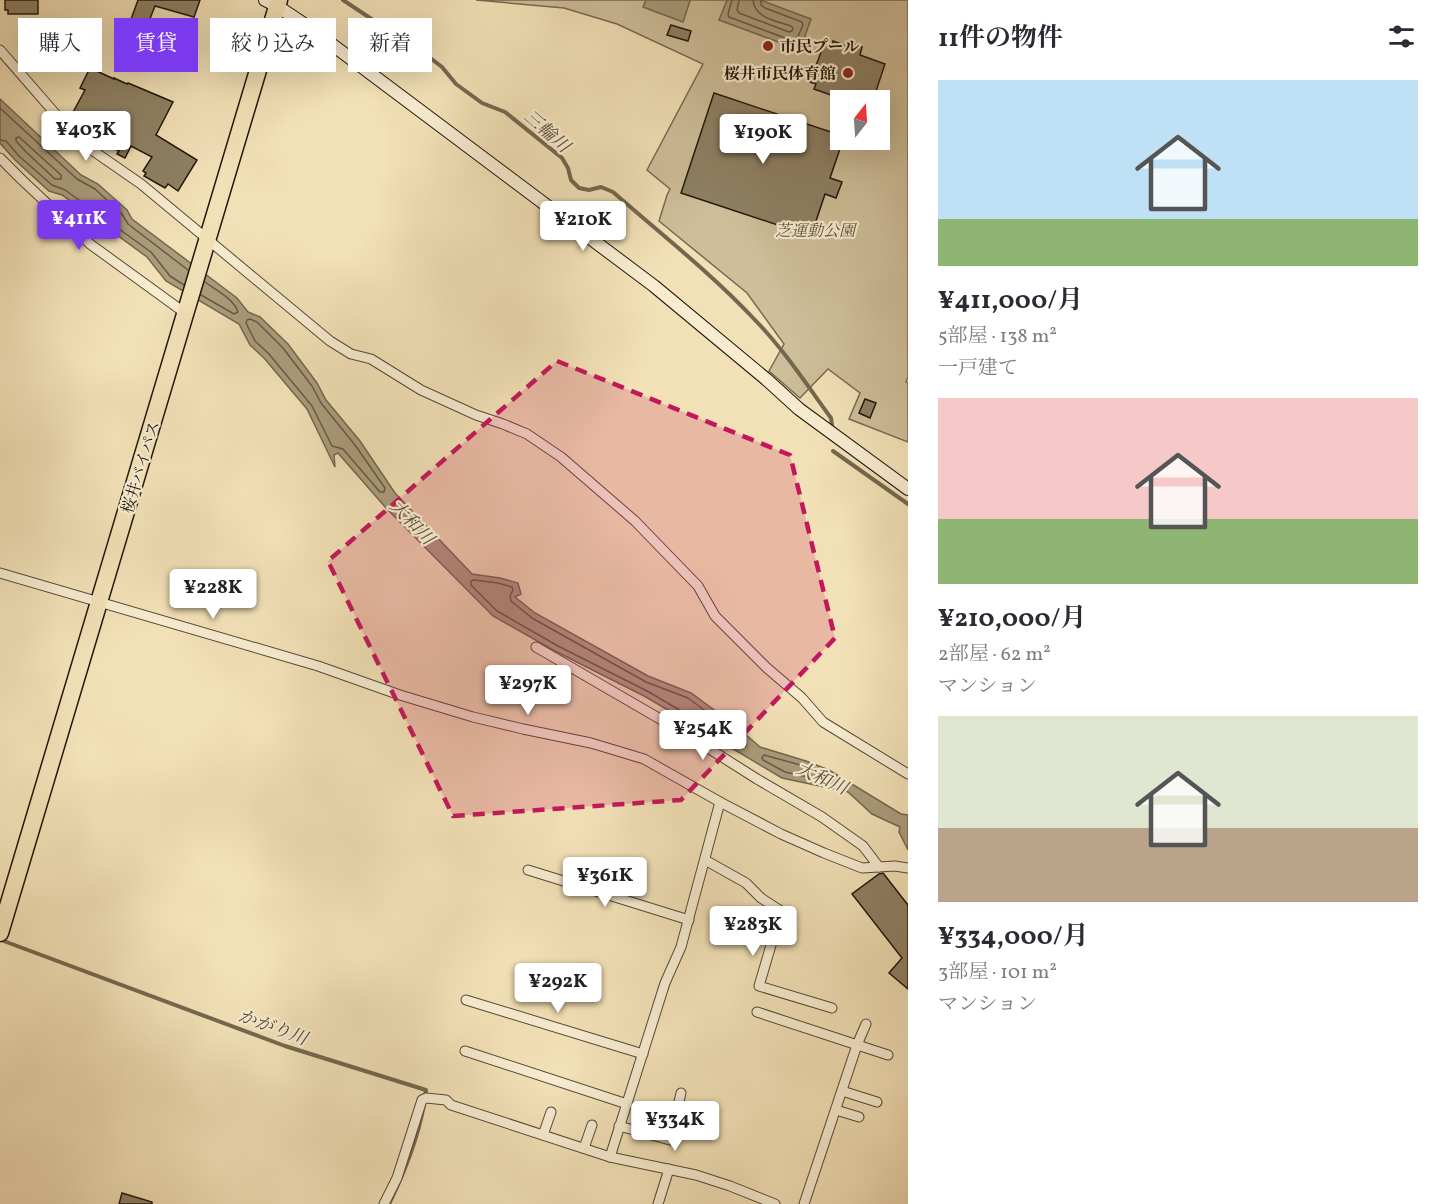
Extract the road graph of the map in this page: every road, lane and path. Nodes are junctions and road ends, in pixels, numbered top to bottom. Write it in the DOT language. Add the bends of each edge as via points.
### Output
graph roads {
  1 [pos="274,2"];
  2 [pos="0,50"];
  3 [pos="0,158"];
  4 [pos="205,247"];
  5 [pos="187,306"];
  6 [pos="908,489"];
  7 [pos="0,573"];
  8 [pos="100,601"];
  9 [pos="536,647"];
  10 [pos="908,774"];
  11 [pos="720,802"];
  12 [pos="705,860"];
  13 [pos="879,867"];
  14 [pos="908,868"];
  15 [pos="528,870"];
  16 [pos="689,920"];
  17 [pos="1,931"];
  18 [pos="466,1000"];
  19 [pos="832,1008"];
  20 [pos="757,1012"];
  21 [pos="866,1024"];
  22 [pos="857,1045"];
  23 [pos="465,1051"];
  24 [pos="643,1054"];
  25 [pos="888,1055"];
  26 [pos="842,1091"];
  27 [pos="681,1093"];
  28 [pos="877,1102"];
  29 [pos="627,1104"];
  30 [pos="836,1110"];
  31 [pos="551,1112"];
  32 [pos="859,1117"];
  33 [pos="591,1125"];
  34 [pos="620,1126"];
  35 [pos="543,1135"];
  36 [pos="584,1148"];
  37 [pos="610,1156"];
  38 [pos="669,1168"];
  39 [pos="384,1204"];
  40 [pos="658,1204"];
  41 [pos="775,1204"];
  42 [pos="804,1204"];
  1 -- 4 [label="highway, 桜井バイパス"];
  1 -- 6 [label="street" via="654,286 799,409"];
  2 -- 4 [label="street" via="79,141 141,184"];
  3 -- 5 [label="street" via="90,244"];
  4 -- 5 [label="highway, 桜井バイパス"];
  4 -- 10 [label="street" via="351,354 371,359 421,390 527,435 561,456 635,520 698,586 715,616 823,722"];
  5 -- 8 [label="highway, 桜井バイパス"];
  7 -- 8 [label="street"];
  8 -- 11 [label="street" via="463,714 591,742 644,759"];
  8 -- 17 [label="highway, 桜井バイパス"];
  9 -- 13 [label="street" via="822,817 863,846"];
  11 -- 12 [label="street"];
  11 -- 13 [label="street" via="824,853 862,868"];
  12 -- 16 [label="street"];
  12 -- 19 [label="street" via="746,883 781,911 759,986"];
  13 -- 14 [label="street"];
  15 -- 16 [label="street"];
  16 -- 24 [label="street"];
  18 -- 24 [label="street"];
  20 -- 22 [label="street"];
  21 -- 22 [label="street"];
  22 -- 25 [label="street"];
  22 -- 26 [label="street"];
  23 -- 29 [label="street"];
  24 -- 29 [label="street"];
  26 -- 28 [label="street"];
  26 -- 30 [label="street"];
  27 -- 34 [label="street" via="670,1140"];
  29 -- 34 [label="street"];
  30 -- 32 [label="street"];
  30 -- 42 [label="street"];
  31 -- 35 [label="street"];
  33 -- 36 [label="street"];
  34 -- 37 [label="street"];
  35 -- 36 [label="street"];
  35 -- 39 [label="street" via="451,1105 446,1100 426,1098"];
  36 -- 37 [label="street"];
  37 -- 38 [label="street"];
  38 -- 40 [label="street"];
  38 -- 41 [label="street"];
}
